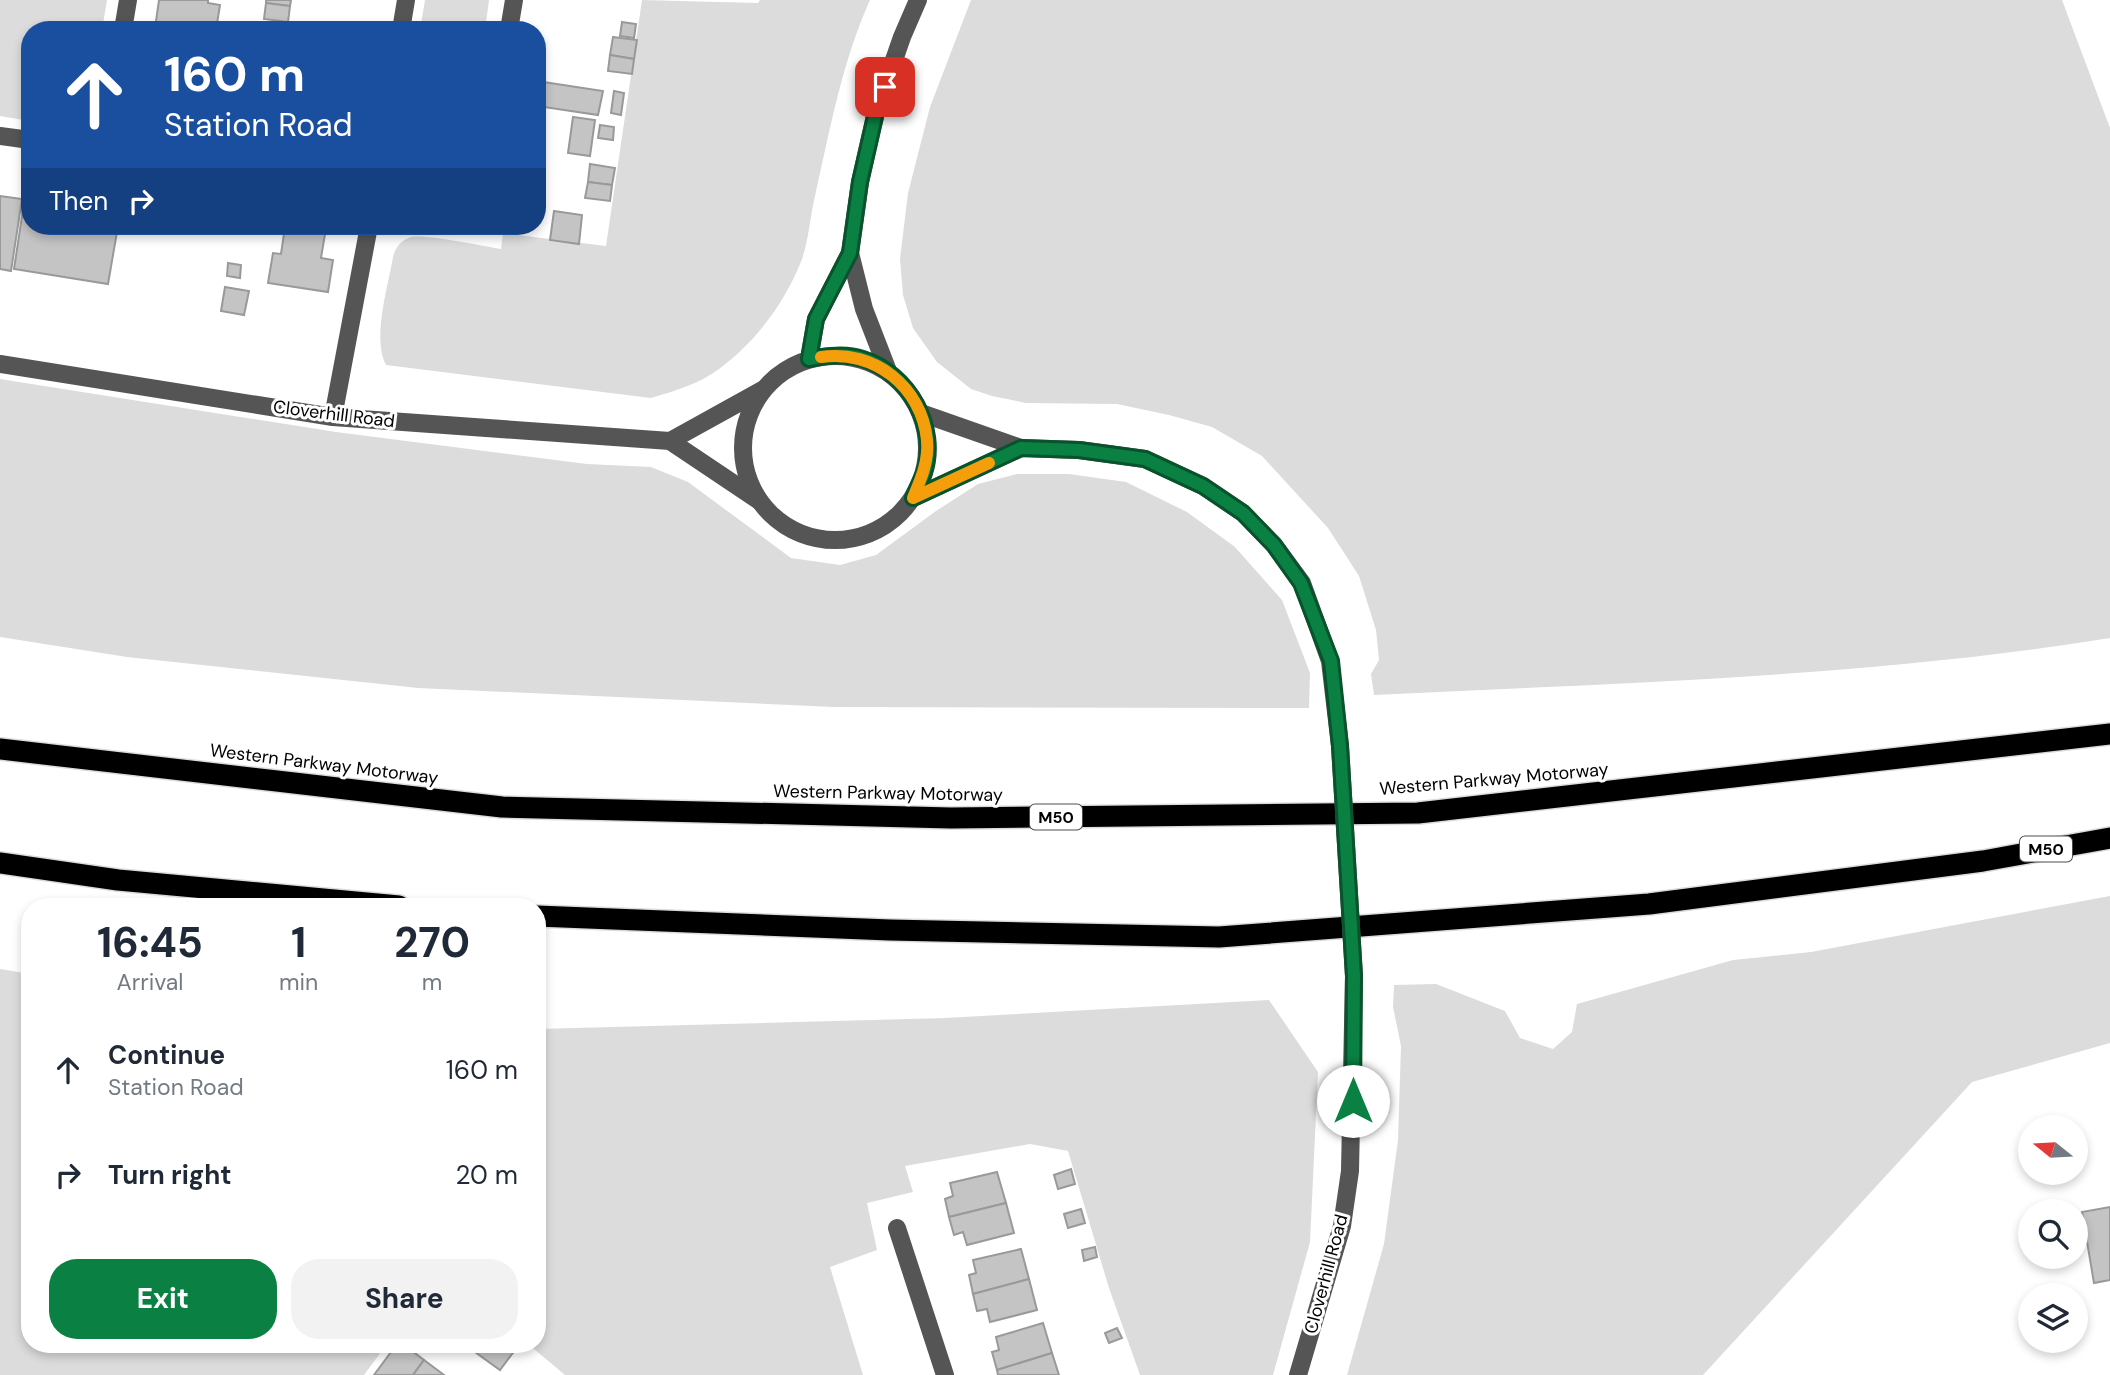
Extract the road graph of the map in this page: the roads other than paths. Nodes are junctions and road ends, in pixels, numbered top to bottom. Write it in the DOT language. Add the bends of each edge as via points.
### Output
graph roads {
  1 [pos="128,0"];
  2 [pos="406,0"];
  3 [pos="514,0"];
  4 [pos="918,0"];
  5 [pos="124,21"];
  6 [pos="402,21"];
  7 [pos="510,21"];
  8 [pos="0,136"];
  9 [pos="21,139"];
  10 [pos="367,235"];
  11 [pos="850,253"];
  12 [pos="809,359"];
  13 [pos="0,364"];
  14 [pos="888,372"];
  15 [pos="762,389"];
  16 [pos="921,413"];
  17 [pos="333,416"];
  18 [pos="670,441"];
  19 [pos="1021,448"];
  20 [pos="913,498"];
  21 [pos="758,500"];
  22 [pos="2110,734"];
  23 [pos="0,749"];
  24 [pos="2110,838"];
  25 [pos="0,863"];
  26 [pos="313,898"];
  27 [pos="546,916"];
  28 [pos="897,1228"];
  29 [pos="945,1375"];
  30 [pos="1298,1375"];
  1 -- 5 [label="street"];
  2 -- 6 [label="street"];
  3 -- 7 [label="street"];
  4 -- 11 [label="street" via="876,112"];
  8 -- 9 [label="street"];
  10 -- 17 [label="street"];
  11 -- 12 [label="street" via="816,319"];
  11 -- 14 [label="street" via="864,309"];
  12 -- 14 [label="street" via="836,355 863,359"];
  12 -- 15 [label="street" via="783,370"];
  13 -- 17 [label="street, Cloverhill Road"];
  14 -- 16 [label="street" via="908,390"];
  15 -- 18 [label="street"];
  15 -- 21 [label="street" via="748,414 742,442 745,472"];
  16 -- 19 [label="street"];
  16 -- 20 [label="street" via="927,442 925,471"];
  17 -- 18 [label="street, Cloverhill Road"];
  18 -- 21 [label="street, Cloverhill Road"];
  19 -- 20 [label="street"];
  19 -- 30 [label="street, Cloverhill Road, bridge" via="1145,459 1203,486 1243,513 1301,583 1331,661 1354,976 1350,1171 1342,1226"];
  20 -- 21 [label="street" via="892,520 865,535 836,540 806,536 788,527"];
  22 -- 23 [label="highway, Western Parkway Motorway / M50" via="1418,813 965,818 502,807"];
  24 -- 27 [label="highway, M50" via="1983,861 1649,904 1219,937"];
  25 -- 26 [label="highway" via="118,880"];
  28 -- 29 [label="street"];
}
